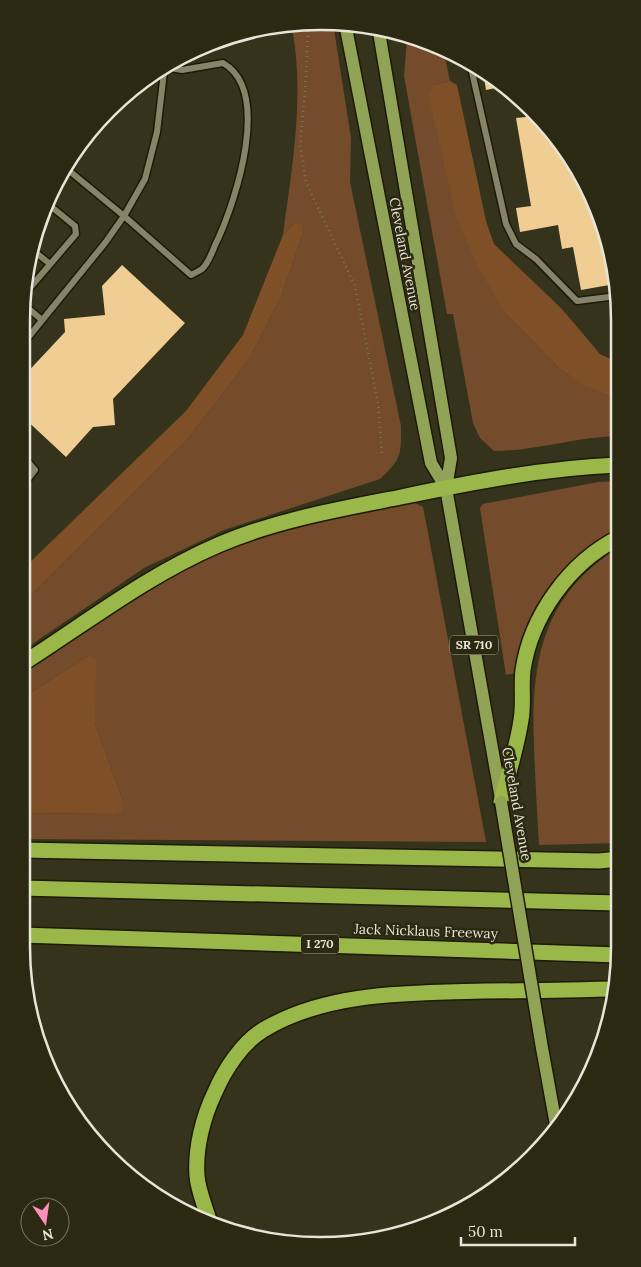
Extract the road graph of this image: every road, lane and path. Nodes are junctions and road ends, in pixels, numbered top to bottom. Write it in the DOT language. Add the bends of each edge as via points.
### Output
graph roads {
  1 [pos="308,31"];
  2 [pos="347,31"];
  3 [pos="380,37"];
  4 [pos="175,69"];
  5 [pos="472,73"];
  6 [pos="164,76"];
  7 [pos="71,172"];
  8 [pos="53,208"];
  9 [pos="124,216"];
  10 [pos="38,254"];
  11 [pos="50,264"];
  12 [pos="32,285"];
  13 [pos="610,297"];
  14 [pos="31,310"];
  15 [pos="42,320"];
  16 [pos="30,335"];
  17 [pos="382,456"];
  18 [pos="30,464"];
  19 [pos="611,465"];
  20 [pos="30,477"];
  21 [pos="446,488"];
  22 [pos="611,543"];
  23 [pos="30,659"];
  24 [pos="501,802"];
  25 [pos="30,850"];
  26 [pos="611,859"];
  27 [pos="30,888"];
  28 [pos="611,903"];
  29 [pos="30,935"];
  30 [pos="611,955"];
  31 [pos="608,989"];
  32 [pos="555,1118"];
  33 [pos="207,1214"];
  1 -- 17 [label="path" via="300,144 306,182 355,286 378,403"];
  2 -- 21 [label="main road, Cleveland Avenue" via="431,463"];
  3 -- 21 [label="main road, Cleveland Avenue" via="451,458"];
  4 -- 9 [label="lane" via="223,63 231,67 238,77 245,96 248,136 244,164 226,220 207,262 192,274"];
  5 -- 13 [label="lane" via="506,224 516,244 536,259 577,301"];
  6 -- 9 [label="lane" via="157,132 145,179"];
  7 -- 9 [label="lane"];
  8 -- 11 [label="lane" via="75,226 76,234"];
  9 -- 15 [label="lane"];
  10 -- 11 [label="lane"];
  11 -- 12 [label="lane"];
  14 -- 15 [label="lane"];
  15 -- 16 [label="lane"];
  18 -- 20 [label="lane" via="35,470"];
  19 -- 21 [label="highway" via="571,467"];
  21 -- 23 [label="highway" via="291,520 219,544 161,573"];
  21 -- 24 [label="main road, Cleveland Avenue / SR 710"];
  22 -- 24 [label="highway" via="568,577 535,629 523,670 521,720"];
  24 -- 32 [label="main road, Cleveland Avenue / SR 710, bridge"];
  25 -- 26 [label="highway"];
  27 -- 28 [label="highway"];
  29 -- 30 [label="highway, Jack Nicklaus Freeway / I 270"];
  31 -- 33 [label="highway" via="434,992 362,998 290,1016 262,1031 238,1053 218,1083 205,1112 197,1176"];
}
